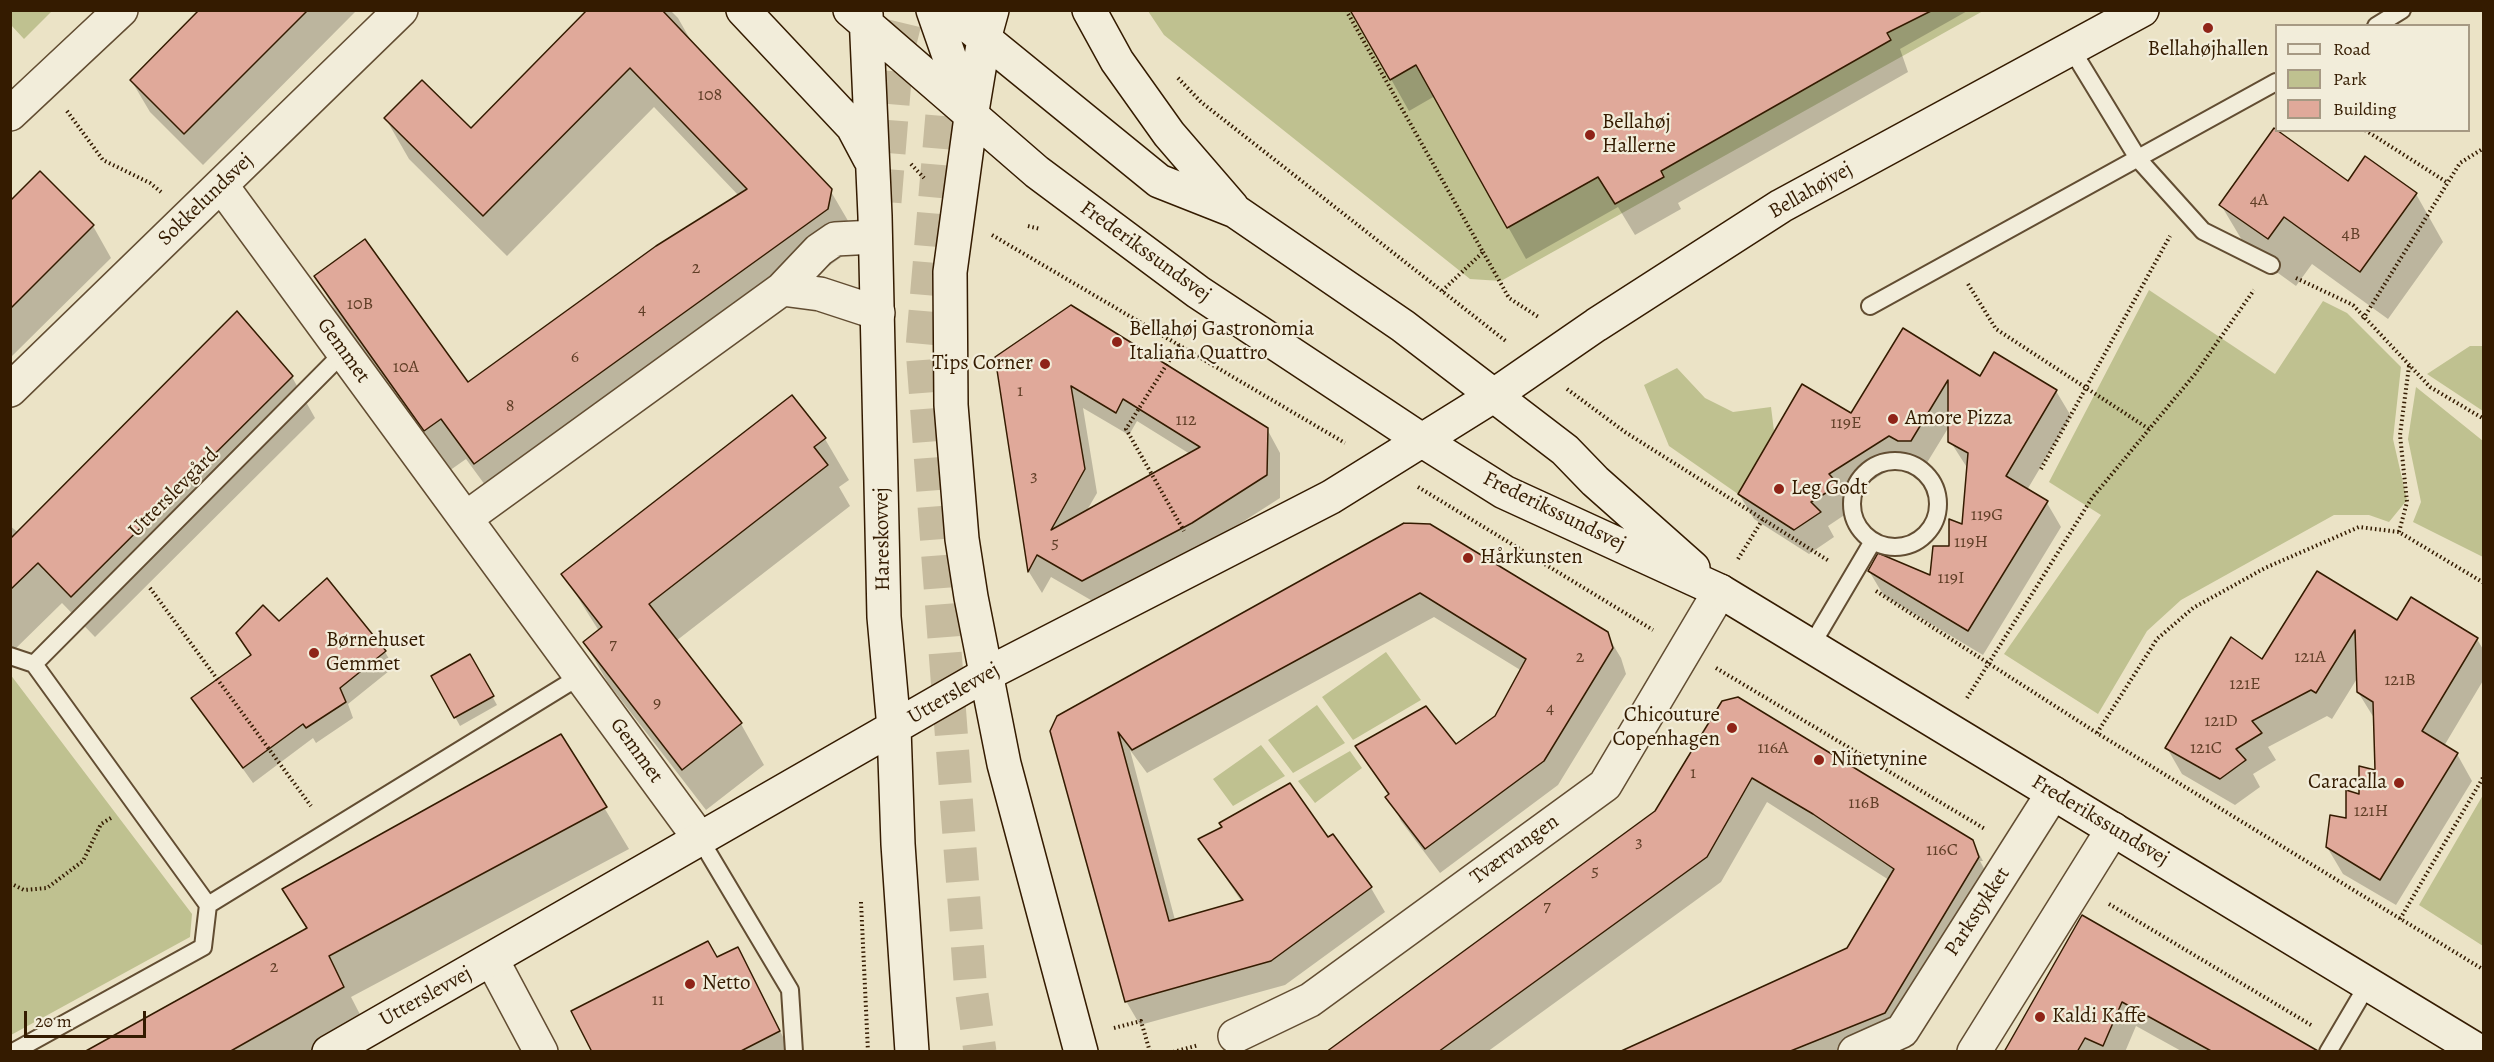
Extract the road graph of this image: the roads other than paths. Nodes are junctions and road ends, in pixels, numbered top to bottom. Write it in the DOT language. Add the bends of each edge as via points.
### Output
graph roads {
  1 [pos="121,10"];
  2 [pos="401,10"];
  3 [pos="743,10"];
  4 [pos="933,10"];
  5 [pos="949,10"];
  6 [pos="1089,10"];
  7 [pos="2402,10"];
  8 [pos="2129,14"];
  9 [pos="861,16"];
  10 [pos="2379,24"];
  11 [pos="988,25"];
  12 [pos="2072,50"];
  13 [pos="2275,83"];
  14 [pos="10,114"];
  15 [pos="970,117"];
  16 [pos="2139,160"];
  17 [pos="873,170"];
  18 [pos="221,185"];
  19 [pos="1235,211"];
  20 [pos="876,237"];
  21 [pos="2271,265"];
  22 [pos="782,289"];
  23 [pos="1870,306"];
  24 [pos="878,314"];
  25 [pos="344,352"];
  26 [pos="10,390"];
  27 [pos="1493,396"];
  28 [pos="1423,441"];
  29 [pos="466,518"];
  30 [pos="1873,541"];
  31 [pos="1720,591"];
  32 [pos="1811,646"];
  33 [pos="10,656"];
  34 [pos="34,664"];
  35 [pos="582,675"];
  36 [pos="985,675"];
  37 [pos="894,728"];
  38 [pos="2053,793"];
  39 [pos="2113,829"];
  40 [pos="700,839"];
  41 [pos="208,905"];
  42 [pos="492,960"];
  43 [pos="2368,984"];
  44 [pos="1235,1036"];
  45 [pos="1897,1041"];
  46 [pos="13,1052"];
  47 [pos="329,1052"];
  48 [pos="541,1052"];
  49 [pos="794,1052"];
  50 [pos="912,1052"];
  51 [pos="1081,1052"];
  52 [pos="1855,1052"];
  53 [pos="1974,1052"];
  54 [pos="2328,1052"];
  55 [pos="2480,1052"];
  1 -- 14 [label="street"];
  2 -- 18 [label="street, Sokkelundsvej"];
  3 -- 17 [label="street" via="853,128 870,155"];
  4 -- 15 [label="street"];
  5 -- 11 [label="street, Frederikssundsvej"];
  6 -- 19 [label="street, Frederikssundsvej" via="1117,61 1169,134"];
  7 -- 10 [label="lane"];
  8 -- 12 [label="street, Bellahøjvej"];
  9 -- 15 [label="street, Frederikssundsvej"];
  9 -- 17 [label="street, Hareskovvej"];
  11 -- 15 [label="street"];
  11 -- 19 [label="street, Frederikssundsvej" via="1159,181"];
  12 -- 16 [label="lane"];
  12 -- 27 [label="street, Bellahøjvej" via="1781,207"];
  13 -- 16 [label="lane"];
  15 -- 28 [label="street, Frederikssundsvej" via="1198,292"];
  15 -- 36 [label="street" via="951,272 951,405 962,539"];
  16 -- 21 [label="lane" via="2203,231"];
  16 -- 23 [label="lane"];
  17 -- 20 [label="street, Hareskovvej"];
  18 -- 25 [label="street, Gemmet"];
  18 -- 26 [label="street, Sokkelundsvej"];
  19 -- 27 [label="street, Frederikssundsvej" via="1403,326"];
  20 -- 22 [label="street" via="835,238"];
  20 -- 24 [label="street, Hareskovvej"];
  22 -- 24 [label="street" via="820,294"];
  22 -- 29 [label="street"];
  24 -- 37 [label="street, Hareskovvej" via="884,617"];
  25 -- 29 [label="street, Gemmet"];
  25 -- 34 [label="lane, Utterslevgård"];
  27 -- 28 [label="street, Bellahøjvej"];
  27 -- 31 [label="street, Frederikssundsvej" via="1565,450"];
  28 -- 31 [label="street, Frederikssundsvej" via="1504,492"];
  28 -- 36 [label="street, Utterslevvej" via="1331,497"];
  29 -- 35 [label="street, Gemmet"];
  30 -- 30 [label="lane" via="1881,547 1908,547 1931,531 1940,505 1931,478 1909,462 1881,461 1859,477 1850,503 1858,530"];
  30 -- 32 [label="lane"];
  31 -- 32 [label="street, Frederikssundsvej"];
  31 -- 44 [label="street, Tværvangen" via="1605,785 1310,1000"];
  32 -- 38 [label="street, Frederikssundsvej"];
  33 -- 34 [label="lane"];
  34 -- 41 [label="lane"];
  35 -- 40 [label="street, Gemmet"];
  35 -- 41 [label="lane"];
  36 -- 37 [label="street, Utterslevvej"];
  36 -- 51 [label="street" via="1014,806"];
  37 -- 40 [label="street, Utterslevvej"];
  37 -- 50 [label="street, Hareskovvej"];
  38 -- 39 [label="street, Frederikssundsvej"];
  38 -- 45 [label="street, Parkstykket"];
  39 -- 43 [label="street, Frederikssundsvej"];
  39 -- 53 [label="street"];
  40 -- 42 [label="street, Utterslevvej"];
  40 -- 49 [label="lane" via="790,990"];
  41 -- 46 [label="lane" via="203,947"];
  42 -- 47 [label="street, Utterslevvej"];
  42 -- 48 [label="street, Utterslevvej"];
  43 -- 54 [label="lane"];
  43 -- 55 [label="street, Frederikssundsvej"];
  45 -- 52 [label="street, Parkstykket"];
}
